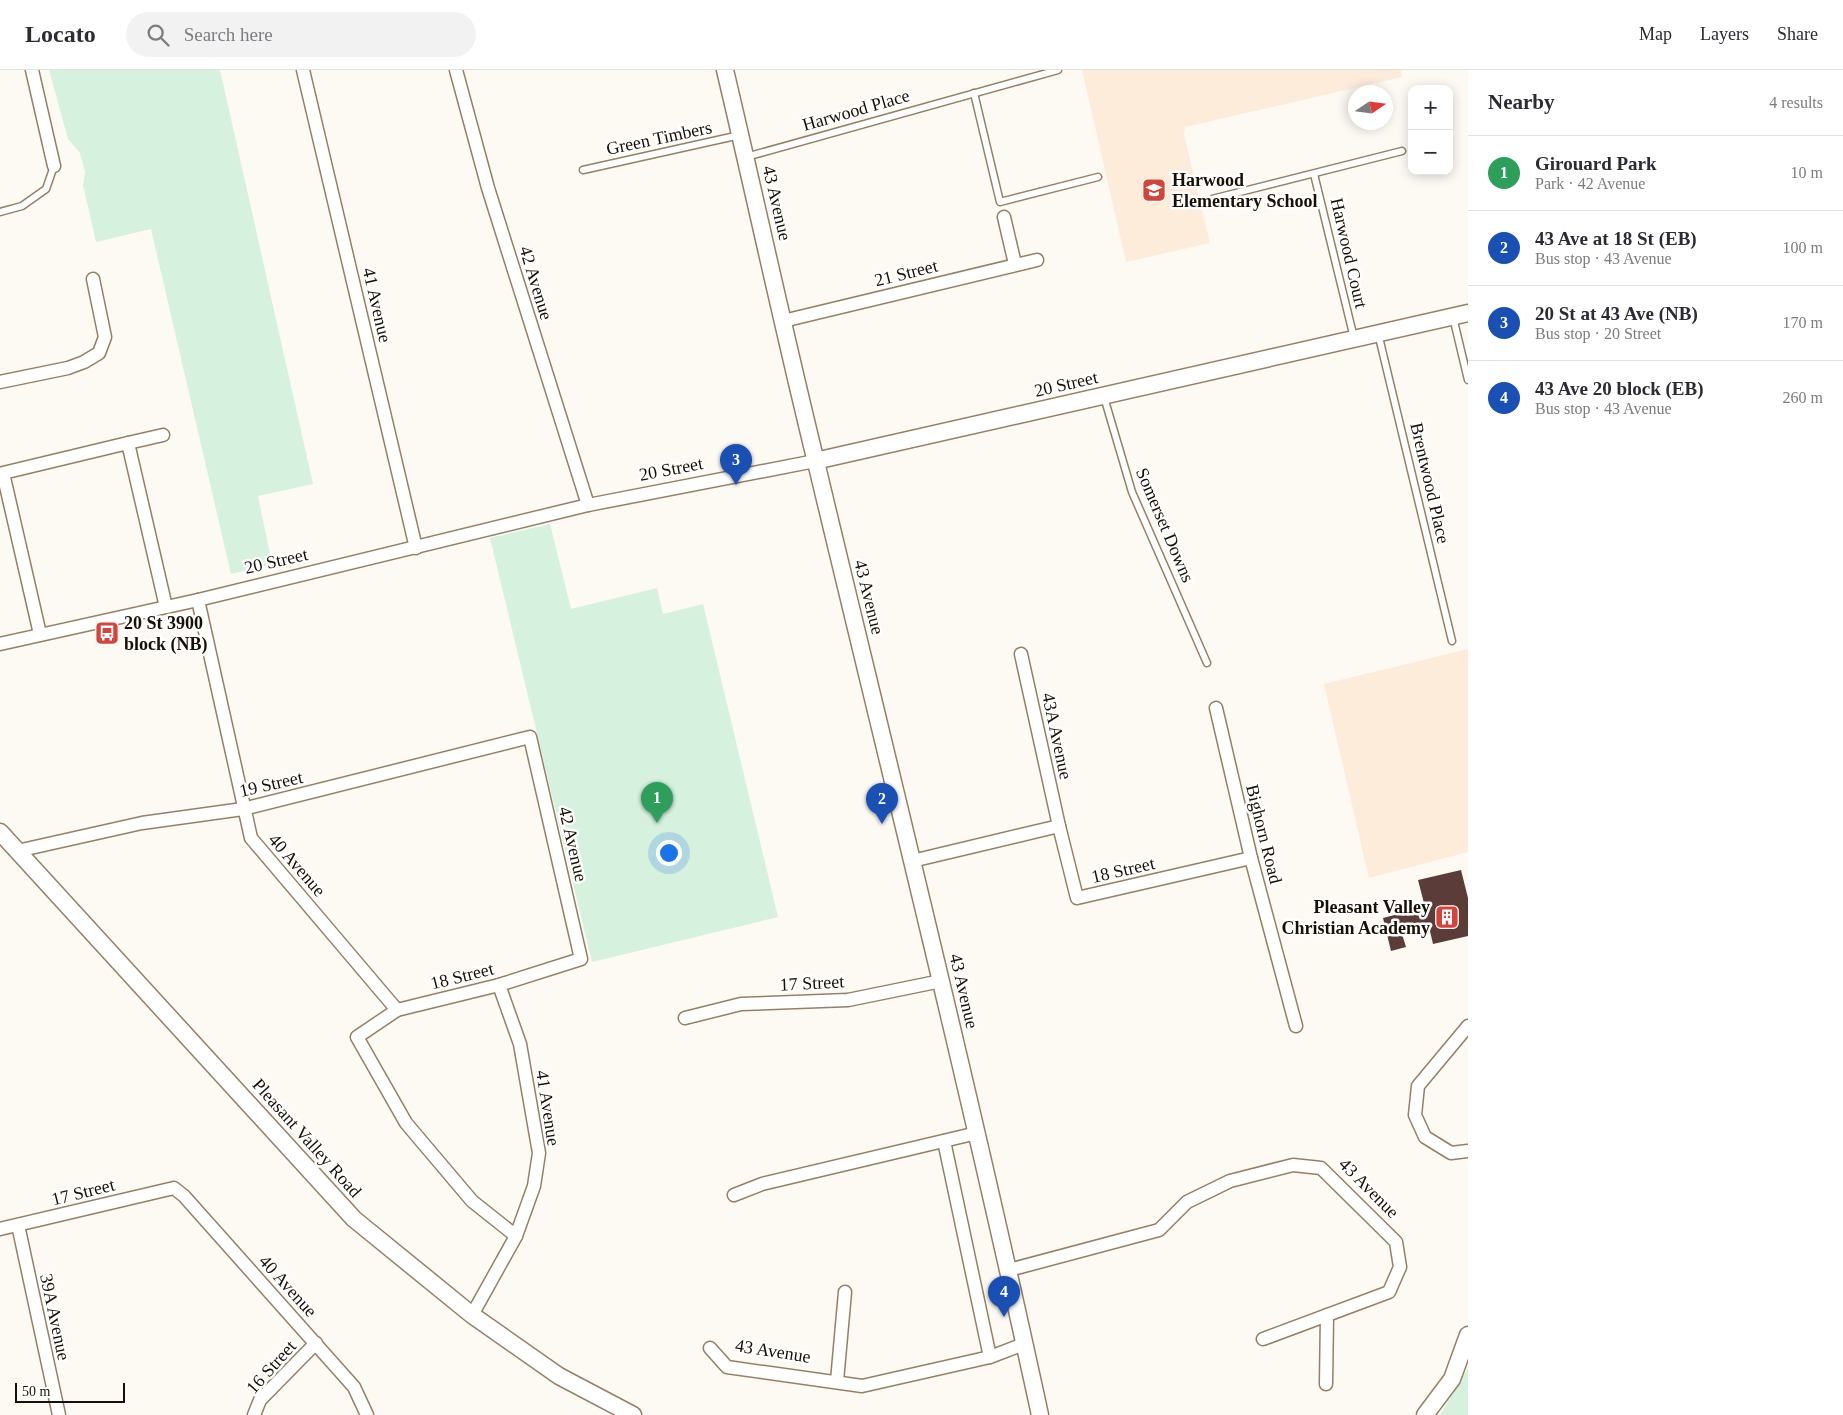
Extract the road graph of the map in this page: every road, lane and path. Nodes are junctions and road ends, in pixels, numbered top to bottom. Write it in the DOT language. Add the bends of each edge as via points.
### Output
graph roads {
  1 [pos="32,70"];
  2 [pos="304,70"];
  3 [pos="456,70"];
  4 [pos="725,70"];
  5 [pos="1058,70"];
  6 [pos="974,93"];
  7 [pos="740,135"];
  8 [pos="1402,151"];
  9 [pos="746,156"];
  10 [pos="54,166"];
  11 [pos="583,170"];
  12 [pos="1314,174"];
  13 [pos="1098,177"];
  14 [pos="1212,199"];
  15 [pos="0,212"];
  16 [pos="1004,217"];
  17 [pos="1037,260"];
  18 [pos="1015,264"];
  19 [pos="93,279"];
  20 [pos="1460,314"];
  21 [pos="783,321"];
  22 [pos="1378,333"];
  23 [pos="1354,340"];
  24 [pos="1468,380"];
  25 [pos="0,382"];
  26 [pos="1103,396"];
  27 [pos="163,434"];
  28 [pos="128,443"];
  29 [pos="815,461"];
  30 [pos="2,473"];
  31 [pos="588,505"];
  32 [pos="416,548"];
  33 [pos="198,600"];
  34 [pos="166,607"];
  35 [pos="40,634"];
  36 [pos="1452,641"];
  37 [pos="0,644"];
  38 [pos="1021,654"];
  39 [pos="1207,663"];
  40 [pos="1216,708"];
  41 [pos="530,737"];
  42 [pos="244,809"];
  43 [pos="1059,826"];
  44 [pos="0,832"];
  45 [pos="17,851"];
  46 [pos="1251,858"];
  47 [pos="912,861"];
  48 [pos="581,959"];
  49 [pos="941,981"];
  50 [pos="499,985"];
  51 [pos="397,1010"];
  52 [pos="685,1018"];
  53 [pos="1296,1026"];
  54 [pos="1468,1026"];
  55 [pos="977,1133"];
  56 [pos="944,1141"];
  57 [pos="1468,1151"];
  58 [pos="174,1188"];
  59 [pos="734,1195"];
  60 [pos="18,1225"];
  61 [pos="0,1229"];
  62 [pos="516,1236"];
  63 [pos="1009,1270"];
  64 [pos="845,1292"];
  65 [pos="1327,1314"];
  66 [pos="472,1315"];
  67 [pos="1468,1335"];
  68 [pos="1263,1339"];
  69 [pos="316,1343"];
  70 [pos="1024,1344"];
  71 [pos="710,1348"];
  72 [pos="990,1357"];
  73 [pos="837,1381"];
  74 [pos="1326,1384"];
  75 [pos="58,1415"];
  76 [pos="254,1415"];
  77 [pos="367,1415"];
  78 [pos="633,1415"];
  79 [pos="1040,1415"];
  80 [pos="1425,1415"];
  1 -- 10 [label="street"];
  2 -- 32 [label="street, 41 Avenue"];
  3 -- 31 [label="street, 42 Avenue" via="488,188"];
  4 -- 7 [label="street, 43 Avenue"];
  5 -- 6 [label="lane, Harwood Place"];
  6 -- 9 [label="lane, Harwood Place"];
  6 -- 13 [label="lane" via="1000,202"];
  7 -- 9 [label="street, 43 Avenue"];
  7 -- 11 [label="lane, Green Timbers"];
  8 -- 12 [label="lane"];
  9 -- 21 [label="street, 43 Avenue"];
  10 -- 15 [label="lane" via="46,189 22,206"];
  12 -- 14 [label="lane"];
  12 -- 23 [label="lane, Harwood Court"];
  16 -- 18 [label="street"];
  17 -- 18 [label="street, 21 Street"];
  18 -- 21 [label="street, 21 Street"];
  19 -- 25 [label="street" via="105,337 99,353 68,368"];
  20 -- 22 [label="street, 20 Street"];
  20 -- 24 [label="lane"];
  21 -- 29 [label="street, 43 Avenue"];
  22 -- 23 [label="street, 20 Street"];
  22 -- 36 [label="lane, Brentwood Place"];
  23 -- 26 [label="street, 20 Street"];
  26 -- 29 [label="street, 20 Street"];
  26 -- 39 [label="lane, Somerset Downs" via="1132,492"];
  27 -- 28 [label="street"];
  28 -- 30 [label="street"];
  28 -- 34 [label="street"];
  29 -- 31 [label="street, 20 Street"];
  29 -- 47 [label="street, 43 Avenue"];
  30 -- 35 [label="street"];
  31 -- 32 [label="street, 20 Street"];
  32 -- 33 [label="street, 20 Street"];
  33 -- 34 [label="street, 20 Street"];
  33 -- 42 [label="street, 40 Avenue"];
  34 -- 35 [label="street, 20 Street"];
  35 -- 37 [label="street, 20 Street"];
  38 -- 43 [label="street, 43A Avenue"];
  40 -- 46 [label="street, Bighorn Road"];
  41 -- 42 [label="street, 19 Street"];
  41 -- 48 [label="street, 42 Avenue"];
  42 -- 45 [label="street, 19 Street" via="142,823"];
  42 -- 51 [label="street, 40 Avenue" via="251,838"];
  43 -- 46 [label="street, 18 Street" via="1077,898"];
  43 -- 47 [label="street"];
  44 -- 45 [label="street, Pleasant Valley Road"];
  45 -- 66 [label="street, Pleasant Valley Road" via="354,1219"];
  46 -- 53 [label="street, Bighorn Road"];
  47 -- 49 [label="street, 43 Avenue"];
  48 -- 50 [label="street, 18 Street"];
  49 -- 52 [label="street, 17 Street" via="848,1000 742,1004"];
  49 -- 55 [label="street, 43 Avenue"];
  50 -- 51 [label="street, 18 Street"];
  50 -- 62 [label="street, 41 Avenue" via="520,1044 539,1153 534,1186"];
  51 -- 62 [label="street, 18 Street" via="357,1037 406,1123 472,1201"];
  54 -- 57 [label="street" via="1418,1086 1415,1115 1425,1137 1451,1153"];
  55 -- 56 [label="street"];
  55 -- 63 [label="street, 43 Avenue"];
  56 -- 59 [label="street" via="762,1184"];
  56 -- 72 [label="street"];
  58 -- 60 [label="street, 17 Street"];
  58 -- 69 [label="street, 40 Avenue"];
  60 -- 61 [label="street, 17 Street"];
  60 -- 75 [label="street, 39A Avenue"];
  62 -- 66 [label="street, 41 Avenue"];
  63 -- 65 [label="street, 43 Avenue" via="1160,1230 1187,1202 1230,1181 1293,1165 1321,1168 1396,1242 1400,1267 1389,1292"];
  63 -- 70 [label="street, 43 Avenue"];
  64 -- 73 [label="street"];
  65 -- 68 [label="street, 43 Avenue"];
  65 -- 74 [label="street"];
  66 -- 78 [label="street, Pleasant Valley Road" via="559,1376"];
  67 -- 80 [label="street" via="1452,1380"];
  69 -- 76 [label="street, 16 Street" via="260,1400"];
  69 -- 77 [label="street, 40 Avenue" via="354,1387"];
  70 -- 72 [label="street, 43 Avenue"];
  70 -- 79 [label="street, 43 Avenue"];
  71 -- 73 [label="street, 43 Avenue" via="727,1367"];
  72 -- 73 [label="street, 43 Avenue" via="862,1386"];
}
